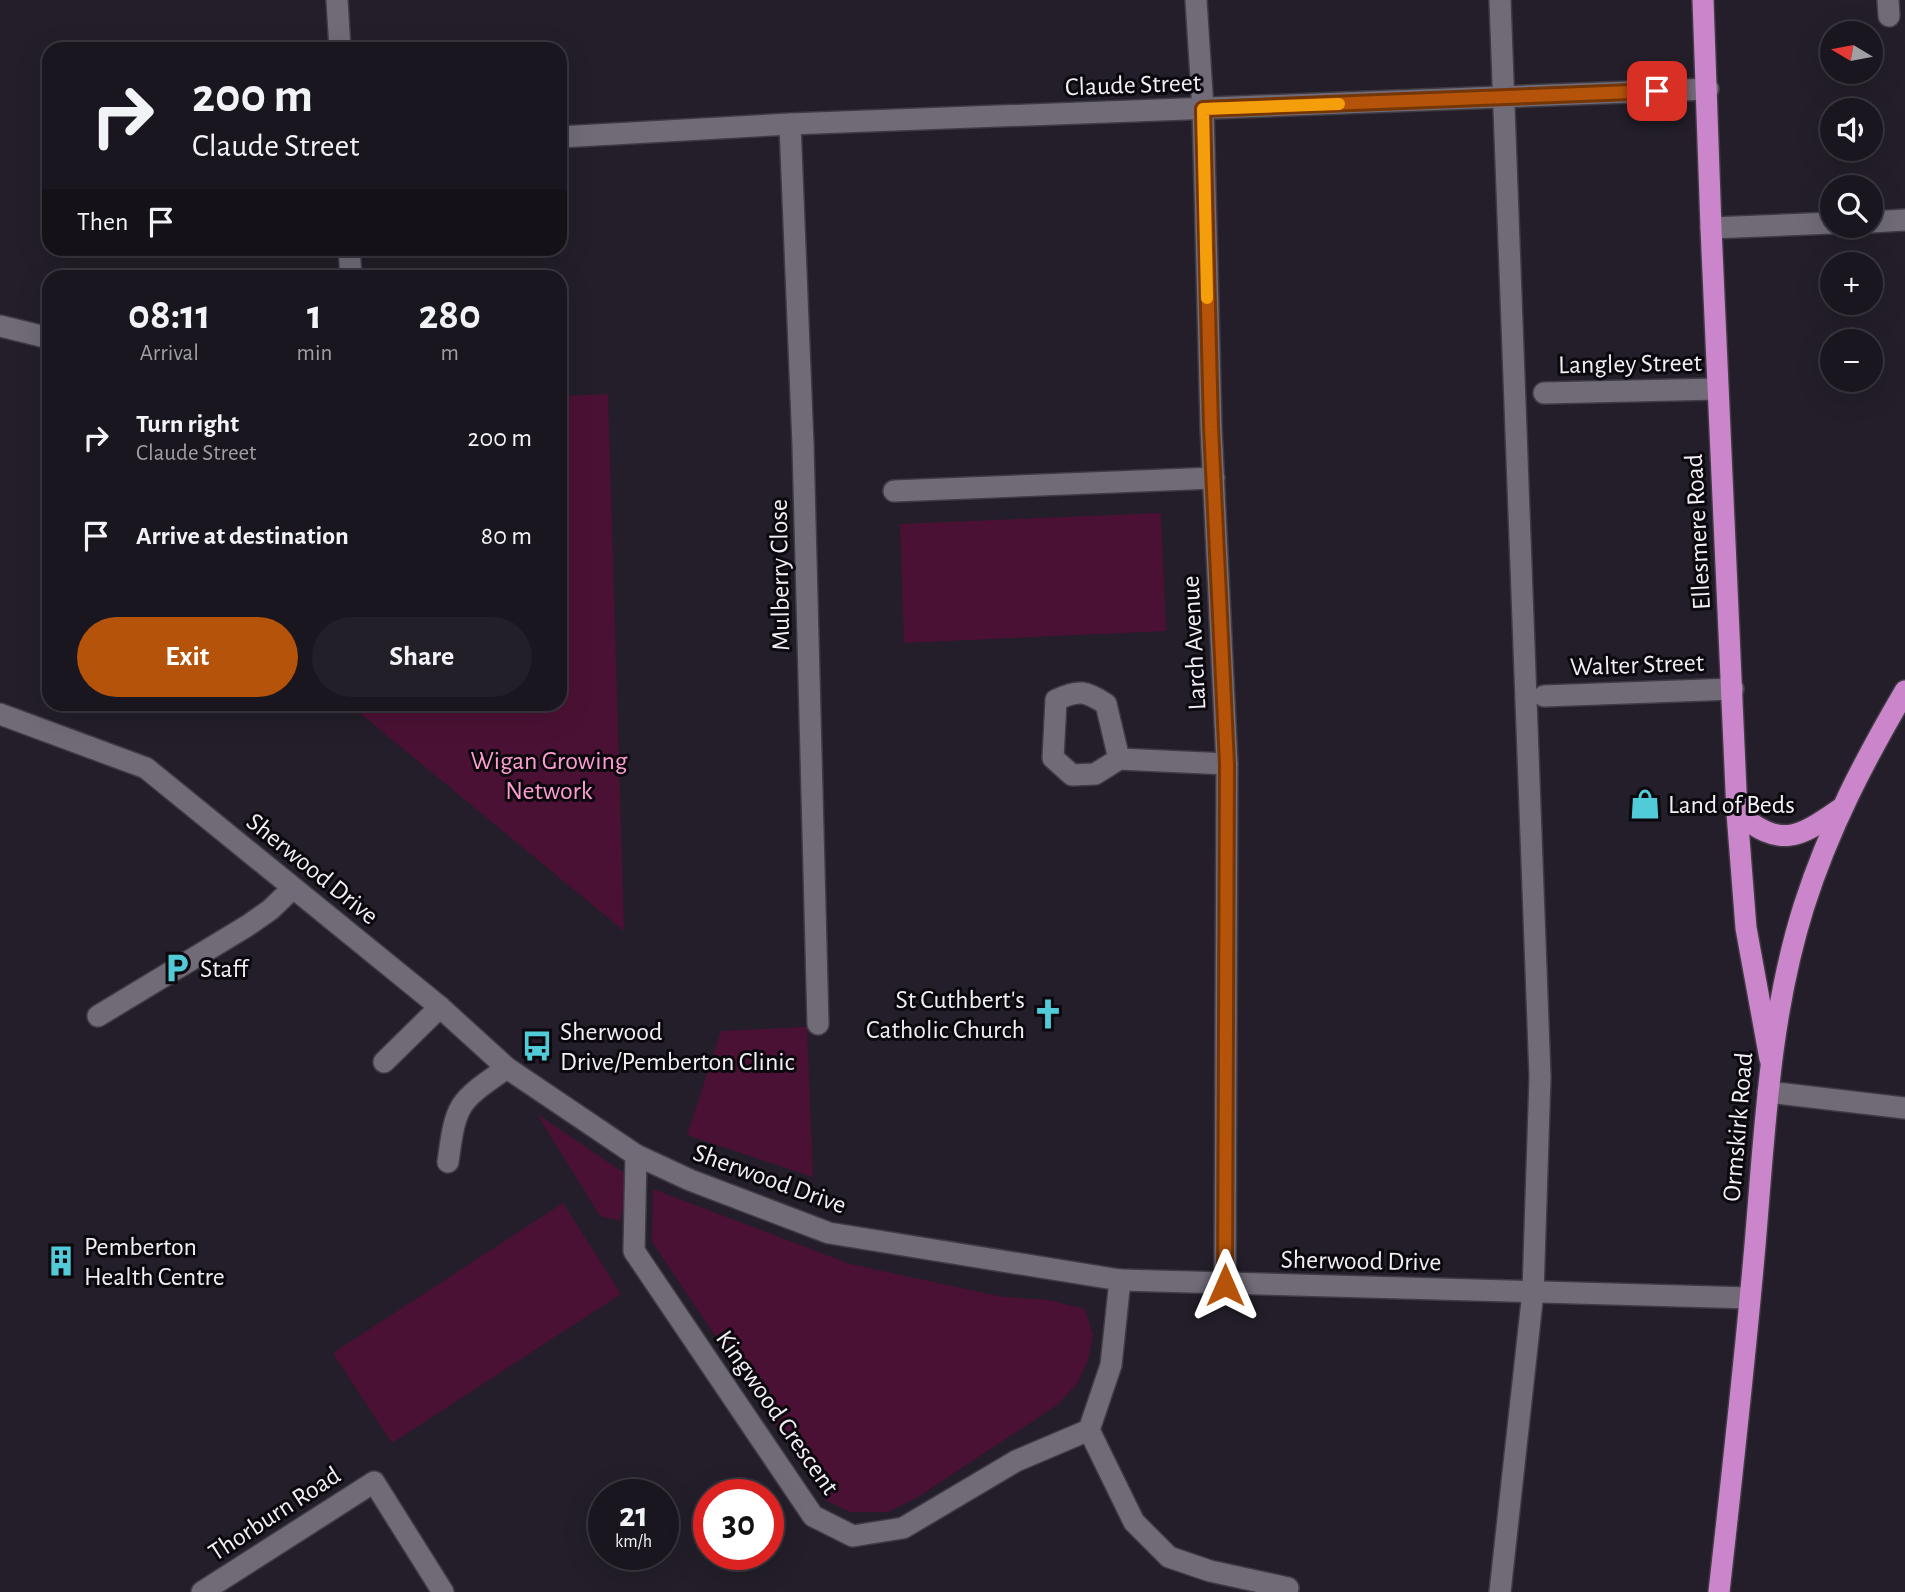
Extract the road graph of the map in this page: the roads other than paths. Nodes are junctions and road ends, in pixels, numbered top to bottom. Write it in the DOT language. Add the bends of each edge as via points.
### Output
graph roads {
  1 [pos="337,0"];
  2 [pos="1196,0"];
  3 [pos="1500,0"];
  4 [pos="1703,0"];
  5 [pos="340,42"];
  6 [pos="1707,89"];
  7 [pos="1504,97"];
  8 [pos="1203,109"];
  9 [pos="790,124"];
  10 [pos="567,137"];
  11 [pos="1905,220"];
  12 [pos="1883,221"];
  13 [pos="1820,223"];
  14 [pos="1711,228"];
  15 [pos="0,326"];
  16 [pos="42,336"];
  17 [pos="1718,389"];
  18 [pos="1544,393"];
  19 [pos="1214,478"];
  20 [pos="894,491"];
  21 [pos="1733,689"];
  22 [pos="1905,691"];
  23 [pos="1544,695"];
  24 [pos="0,714"];
  25 [pos="1119,759"];
  26 [pos="1227,764"];
  27 [pos="1840,809"];
  28 [pos="1737,813"];
  29 [pos="293,888"];
  30 [pos="440,1007"];
  31 [pos="98,1016"];
  32 [pos="818,1024"];
  33 [pos="1770,1059"];
  34 [pos="384,1062"];
  35 [pos="508,1069"];
  36 [pos="1768,1092"];
  37 [pos="1905,1108"];
  38 [pos="636,1154"];
  39 [pos="448,1162"];
  40 [pos="1120,1280"];
  41 [pos="1225,1285"];
  42 [pos="1532,1292"];
  43 [pos="1750,1298"];
  44 [pos="1089,1430"];
  45 [pos="1288,1588"];
  46 [pos="202,1592"];
  47 [pos="443,1592"];
  48 [pos="1500,1592"];
  49 [pos="1719,1592"];
  1 -- 5 [label="street"];
  2 -- 8 [label="street, Larch Avenue"];
  3 -- 7 [label="street"];
  4 -- 6 [label="highway, Ellesmere Road"];
  6 -- 7 [label="street, Claude Street"];
  6 -- 14 [label="highway, Ellesmere Road"];
  7 -- 8 [label="street, Claude Street"];
  7 -- 42 [label="street" via="1540,1077"];
  8 -- 9 [label="street, Claude Street"];
  8 -- 19 [label="street, Larch Avenue"];
  9 -- 10 [label="street, Claude Street"];
  9 -- 32 [label="street, Mulberry Close"];
  11 -- 12 [label="street"];
  13 -- 14 [label="street"];
  14 -- 17 [label="highway, Ellesmere Road"];
  15 -- 16 [label="street"];
  17 -- 18 [label="street, Langley Street"];
  17 -- 21 [label="highway, Ellesmere Road"];
  19 -- 20 [label="street"];
  19 -- 26 [label="street, Larch Avenue"];
  21 -- 23 [label="street, Walter Street"];
  21 -- 28 [label="highway, Ellesmere Road"];
  22 -- 27 [label="highway, Ormskirk Road"];
  24 -- 29 [label="street, Sherwood Drive" via="146,768"];
  25 -- 26 [label="street"];
  26 -- 41 [label="street, Larch Avenue"];
  27 -- 28 [label="highway" via="1815,827 1781,836 1765,833"];
  27 -- 33 [label="highway, Ormskirk Road" via="1803,908"];
  28 -- 33 [label="highway, Ellesmere Road" via="1746,928"];
  29 -- 30 [label="street, Sherwood Drive"];
  29 -- 31 [label="street" via="247,926"];
  30 -- 34 [label="street"];
  30 -- 35 [label="street, Sherwood Drive"];
  33 -- 36 [label="highway, Ormskirk Road"];
  35 -- 38 [label="street, Sherwood Drive"];
  35 -- 39 [label="street" via="469,1095 458,1109"];
  36 -- 37 [label="street"];
  36 -- 43 [label="highway, Ormskirk Road"];
  38 -- 40 [label="street, Sherwood Drive" via="701,1185 829,1233"];
  38 -- 44 [label="street, Kingwood Crescent" via="634,1251 813,1516 853,1536 902,1528 1016,1461"];
  40 -- 41 [label="street, Sherwood Drive"];
  40 -- 44 [label="street" via="1111,1365"];
  41 -- 42 [label="street, Sherwood Drive"];
  42 -- 43 [label="street, Sherwood Drive"];
  42 -- 48 [label="street"];
  43 -- 49 [label="highway, Ormskirk Road"];
  44 -- 45 [label="street" via="1134,1522 1169,1557 1210,1572"];
  46 -- 47 [label="street, Thorburn Road" via="374,1482"];
}
